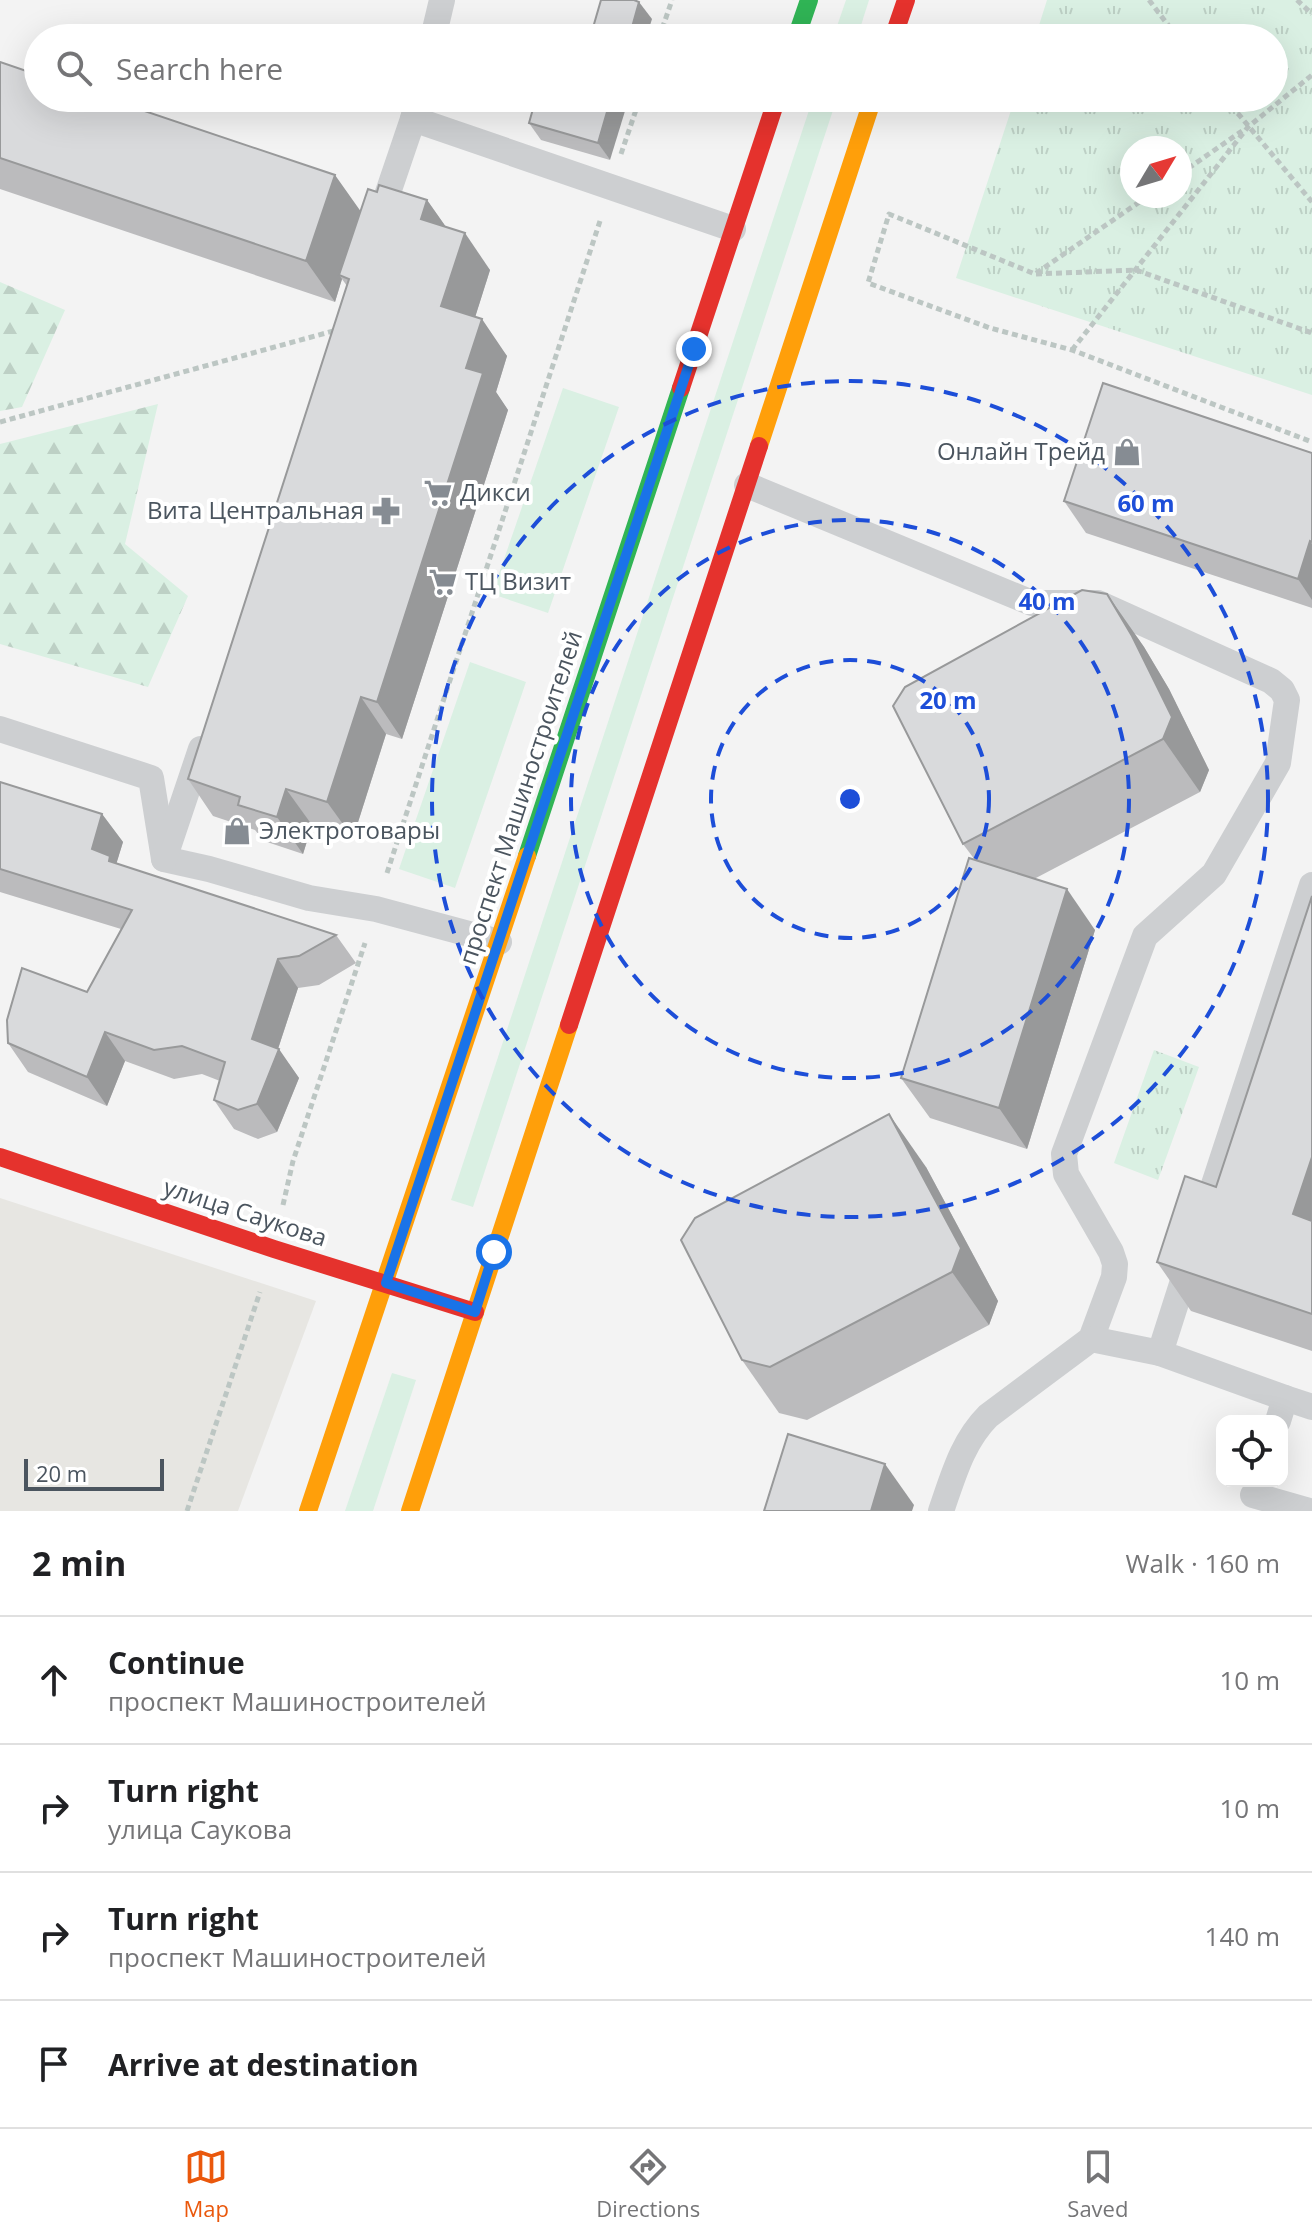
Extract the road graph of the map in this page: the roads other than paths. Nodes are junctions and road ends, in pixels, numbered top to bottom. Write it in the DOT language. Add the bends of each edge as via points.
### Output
graph roads {
  1 [pos="442,0"];
  2 [pos="809,0"];
  3 [pos="906,0"];
  4 [pos="436,24"];
  5 [pos="801,24"];
  6 [pos="898,24"];
  7 [pos="414,112"];
  8 [pos="425,112"];
  9 [pos="772,112"];
  10 [pos="868,112"];
  11 [pos="733,229"];
  12 [pos="372,239"];
  13 [pos="747,485"];
  14 [pos="210,723"];
  15 [pos="0,729"];
  16 [pos="164,859"];
  17 [pos="1312,885"];
  18 [pos="499,942"];
  19 [pos="0,1157"];
  20 [pos="386,1283"];
  21 [pos="475,1312"];
  22 [pos="1091,1339"];
  23 [pos="1160,1353"];
  24 [pos="1312,1407"];
  25 [pos="1282,1410"];
  26 [pos="1253,1496"];
  27 [pos="308,1511"];
  28 [pos="410,1511"];
  29 [pos="941,1511"];
  30 [pos="1309,1511"];
  1 -- 4 [label="lane"];
  2 -- 5 [label="main road"];
  3 -- 6 [label="main road"];
  7 -- 12 [label="lane"];
  8 -- 11 [label="lane"];
  9 -- 11 [label="main road, проспект Машиностроителей"];
  10 -- 13 [label="main road"];
  11 -- 18 [label="main road, проспект Машиностроителей"];
  13 -- 21 [label="main road"];
  13 -- 22 [label="lane" via="1032,603 1098,603 1271,681 1287,700 1278,763 1214,874 1145,936 1064,1154 1066,1174 1115,1264"];
  14 -- 16 [label="lane"];
  15 -- 16 [label="lane" via="151,778"];
  16 -- 18 [label="lane"];
  17 -- 23 [label="lane"];
  18 -- 20 [label="main road, проспект Машиностроителей"];
  19 -- 20 [label="main road, улица Саукова"];
  20 -- 21 [label="main road, улица Саукова"];
  20 -- 27 [label="main road, проспект Машиностроителей"];
  21 -- 28 [label="main road"];
  22 -- 23 [label="lane"];
  22 -- 29 [label="lane" via="974,1430"];
  23 -- 25 [label="lane"];
  24 -- 25 [label="lane"];
  26 -- 30 [label="lane"];
}
